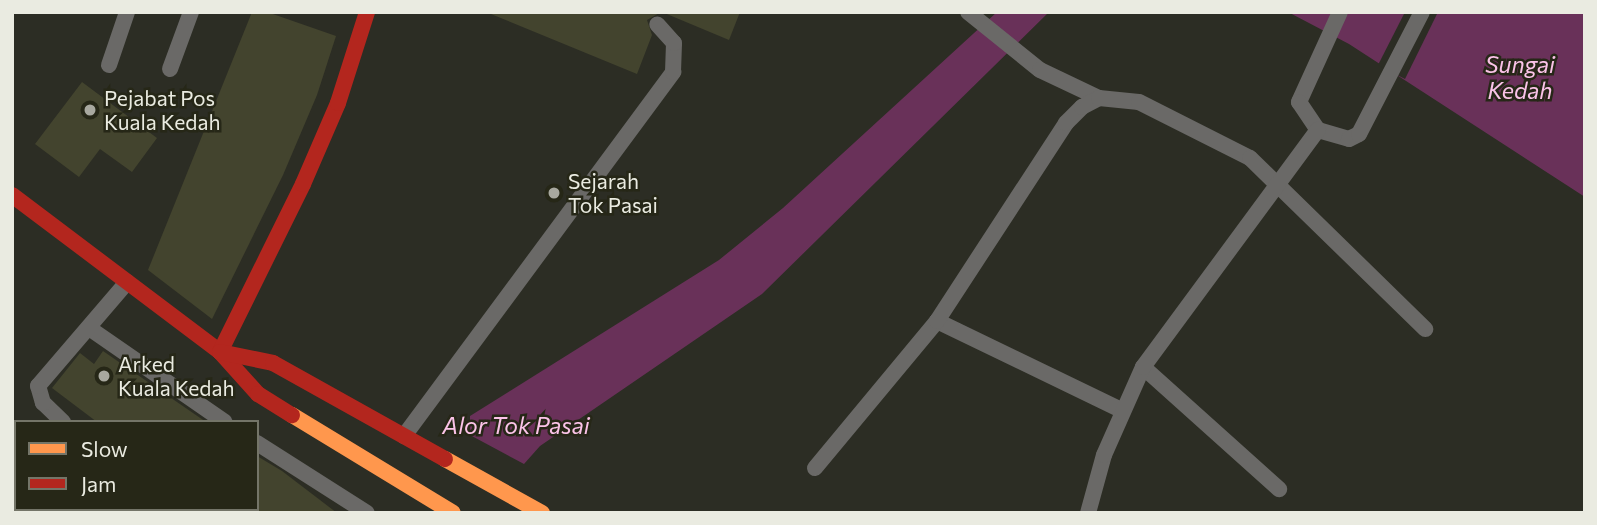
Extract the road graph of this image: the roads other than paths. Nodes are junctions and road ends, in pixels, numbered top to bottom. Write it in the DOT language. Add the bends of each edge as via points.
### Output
graph roads {
  1 [pos="127,12"];
  2 [pos="191,12"];
  3 [pos="367,12"];
  4 [pos="1340,12"];
  5 [pos="1422,12"];
  6 [pos="969,13"];
  7 [pos="657,23"];
  8 [pos="109,65"];
  9 [pos="170,69"];
  10 [pos="1098,98"];
  11 [pos="1318,130"];
  12 [pos="1278,188"];
  13 [pos="12,195"];
  14 [pos="127,282"];
  15 [pos="937,321"];
  16 [pos="89,328"];
  17 [pos="1425,329"];
  18 [pos="220,352"];
  19 [pos="1143,367"];
  20 [pos="1121,410"];
  21 [pos="61,420"];
  22 [pos="222,420"];
  23 [pos="404,436"];
  24 [pos="259,444"];
  25 [pos="815,468"];
  26 [pos="1279,489"];
  27 [pos="423,495"];
  28 [pos="367,513"];
  29 [pos="413,513"];
  30 [pos="453,513"];
  31 [pos="542,513"];
  32 [pos="1088,513"];
  1 -- 8 [label="lane"];
  2 -- 9 [label="lane"];
  3 -- 18 [label="main road" via="338,103 303,184"];
  4 -- 11 [label="lane" via="1299,95 1302,109"];
  5 -- 11 [label="lane" via="1359,134 1349,139"];
  6 -- 10 [label="lane" via="1040,70"];
  7 -- 23 [label="lane" via="674,43 673,72"];
  10 -- 12 [label="lane" via="1127,98 1174,117 1250,158"];
  10 -- 15 [label="lane" via="1066,123"];
  11 -- 12 [label="lane"];
  12 -- 17 [label="lane"];
  12 -- 19 [label="lane" via="1209,273"];
  13 -- 14 [label="main road"];
  14 -- 16 [label="lane"];
  14 -- 18 [label="main road"];
  15 -- 20 [label="lane"];
  15 -- 25 [label="lane"];
  16 -- 21 [label="lane" via="38,386 43,403"];
  16 -- 22 [label="lane"];
  18 -- 23 [label="main road" via="273,363"];
  18 -- 27 [label="main road" via="258,394"];
  19 -- 20 [label="lane"];
  19 -- 26 [label="lane"];
  20 -- 32 [label="lane"];
  23 -- 31 [label="main road"];
  24 -- 28 [label="lane"];
  27 -- 29 [label="lane"];
  27 -- 30 [label="main road"];
}
